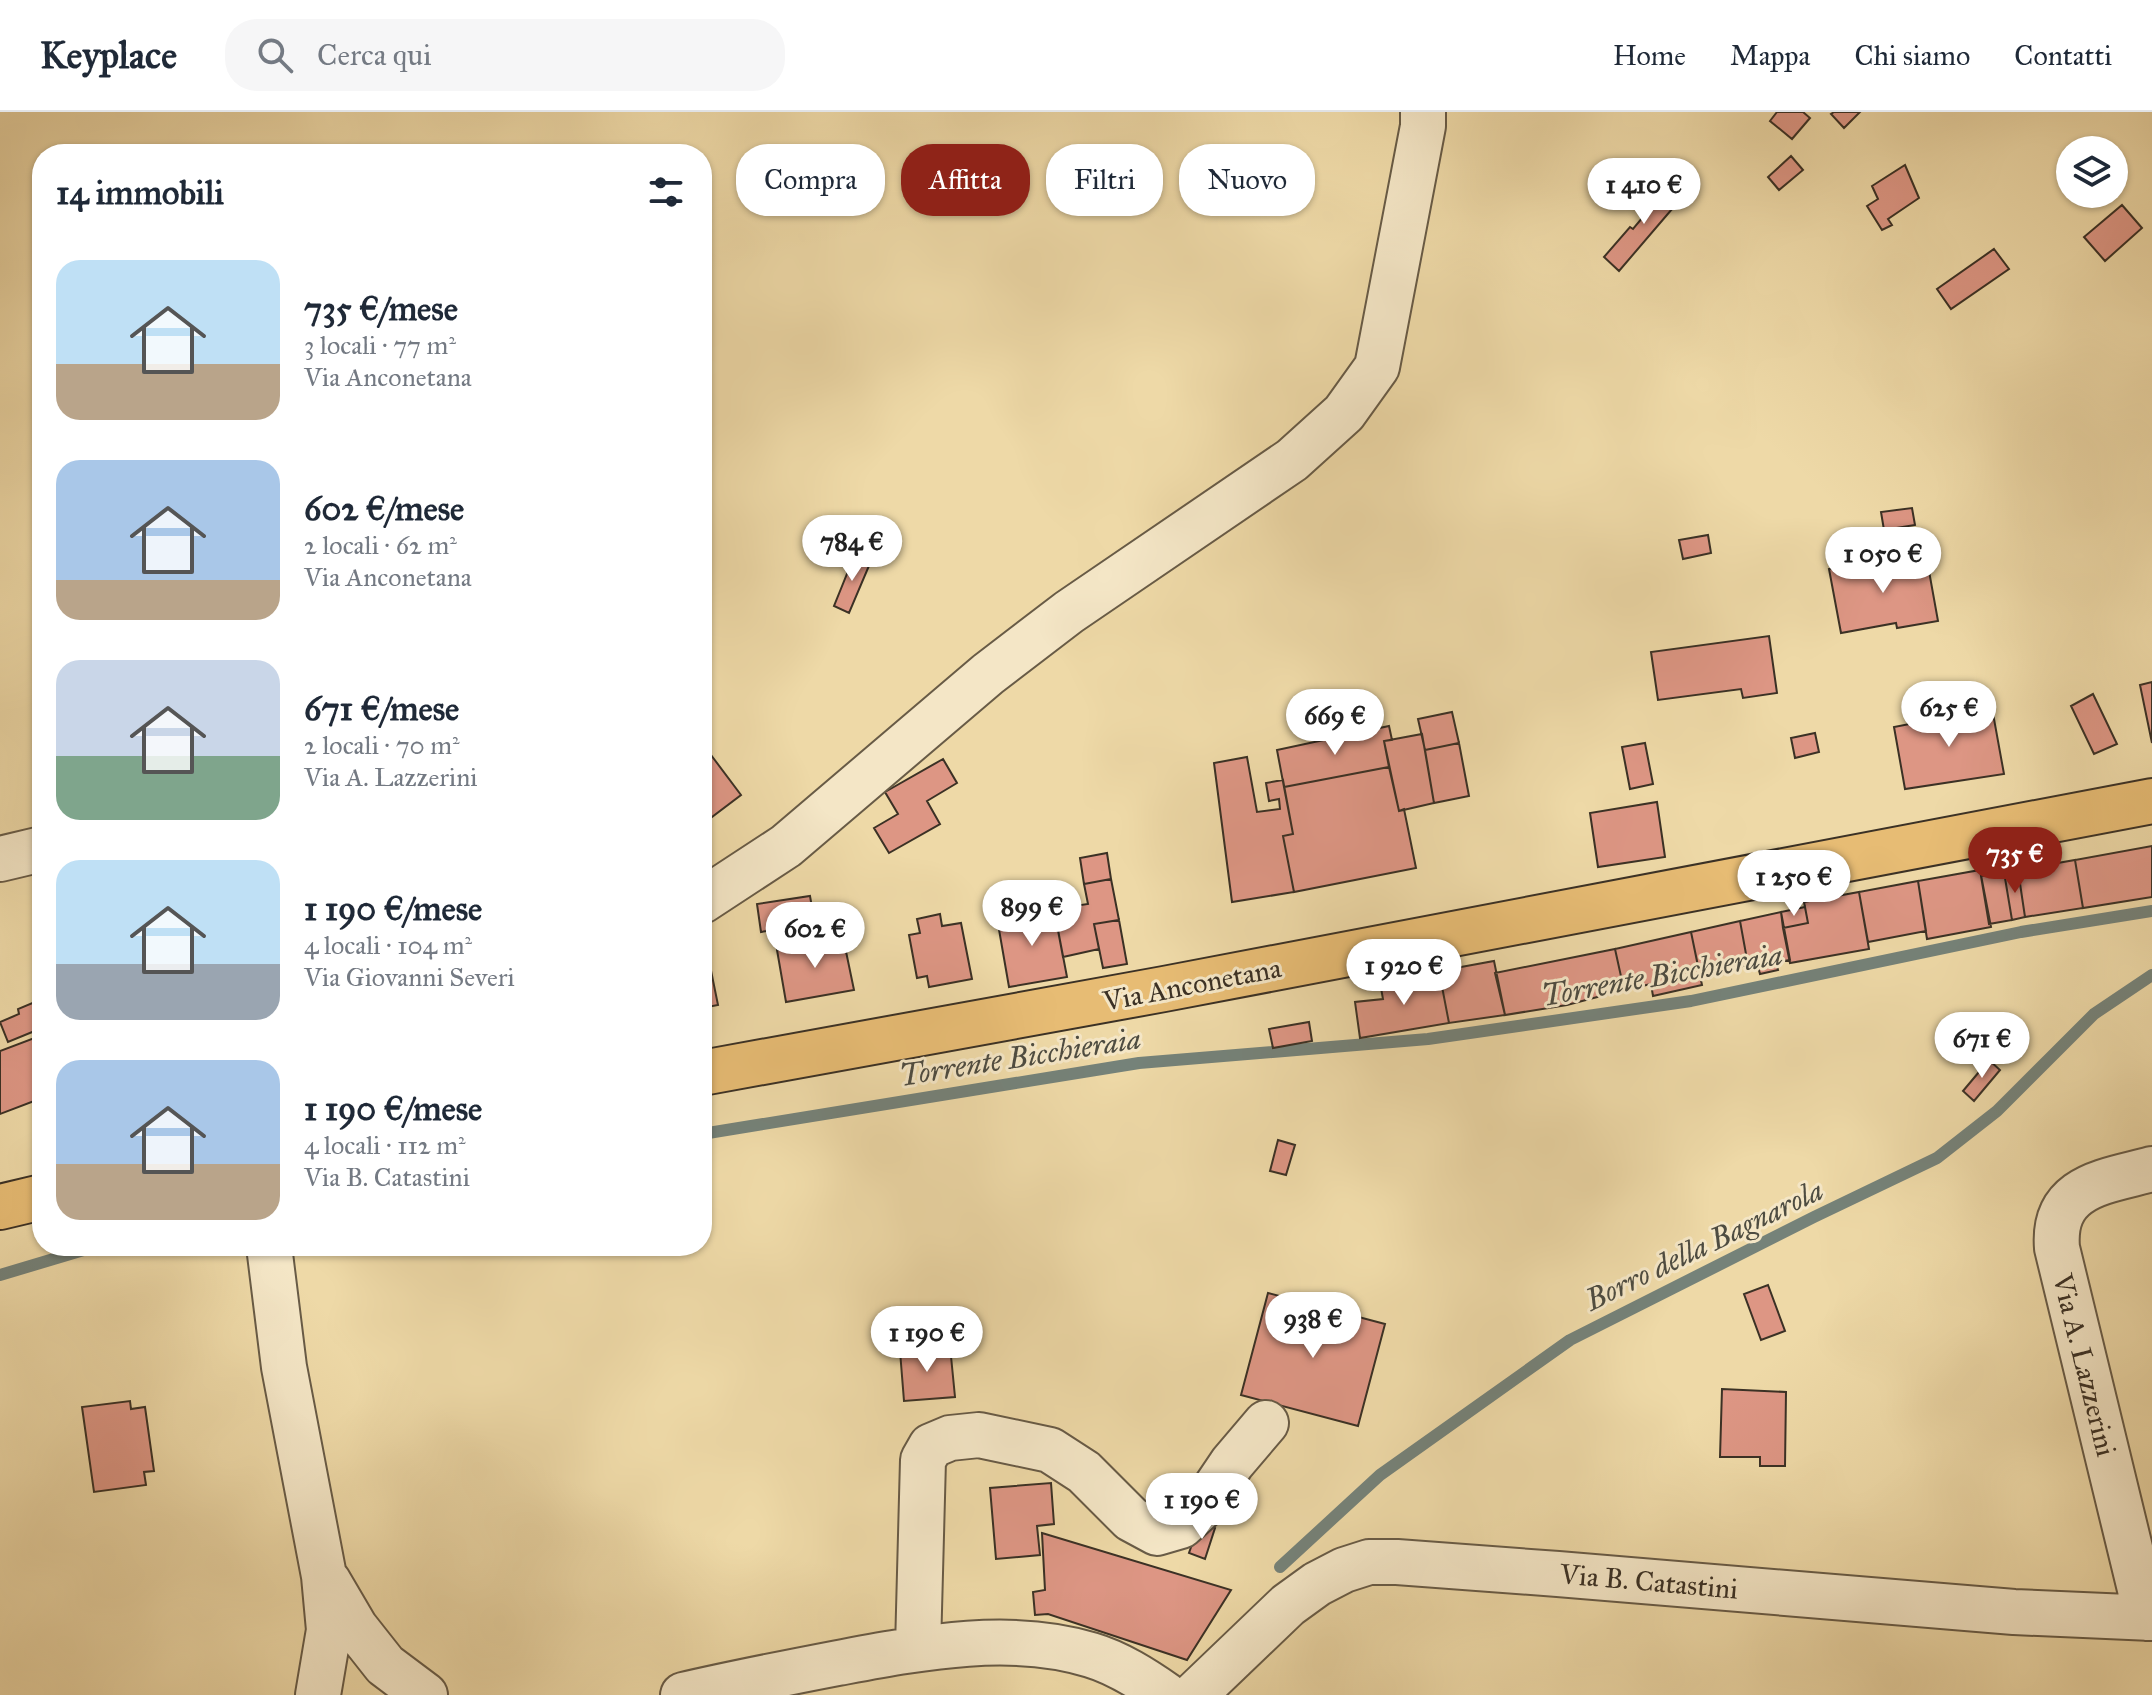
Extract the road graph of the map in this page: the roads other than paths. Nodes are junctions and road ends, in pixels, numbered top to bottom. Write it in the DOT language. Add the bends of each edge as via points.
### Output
graph roads {
  1 [pos="1423,112"];
  2 [pos="2152,801"];
  3 [pos="32,851"];
  4 [pos="0,859"];
  5 [pos="712,894"];
  6 [pos="712,1071"];
  7 [pos="2152,1169"];
  8 [pos="32,1199"];
  9 [pos="0,1207"];
  10 [pos="270,1256"];
  11 [pos="1266,1423"];
  12 [pos="324,1576"];
  13 [pos="2150,1618"];
  14 [pos="918,1648"];
  15 [pos="318,1695"];
  16 [pos="425,1695"];
  17 [pos="683,1695"];
  18 [pos="1166,1695"];
  19 [pos="1194,1695"];
  1 -- 5 [label="street" via="1377,367 1344,413 1292,460 988,674 786,846"];
  2 -- 6 [label="main road, Via Anconetana"];
  3 -- 4 [label="street"];
  7 -- 13 [label="street, Via A. Lazzerini" via="2076,1194 2058,1219 2055,1234"];
  8 -- 9 [label="main road"];
  10 -- 12 [label="street" via="284,1367"];
  11 -- 14 [label="street" via="1203,1506 1181,1526 1157,1533 1131,1519 1084,1472 1050,1450 979,1435 931,1446 923,1460"];
  12 -- 15 [label="street" via="329,1630"];
  12 -- 16 [label="street" via="385,1665"];
  13 -- 19 [label="street, Via B. Catastini" via="1369,1562 1331,1577 1288,1605"];
  14 -- 17 [label="street"];
  14 -- 18 [label="street" via="1038,1645 1091,1655 1140,1676"];
}
